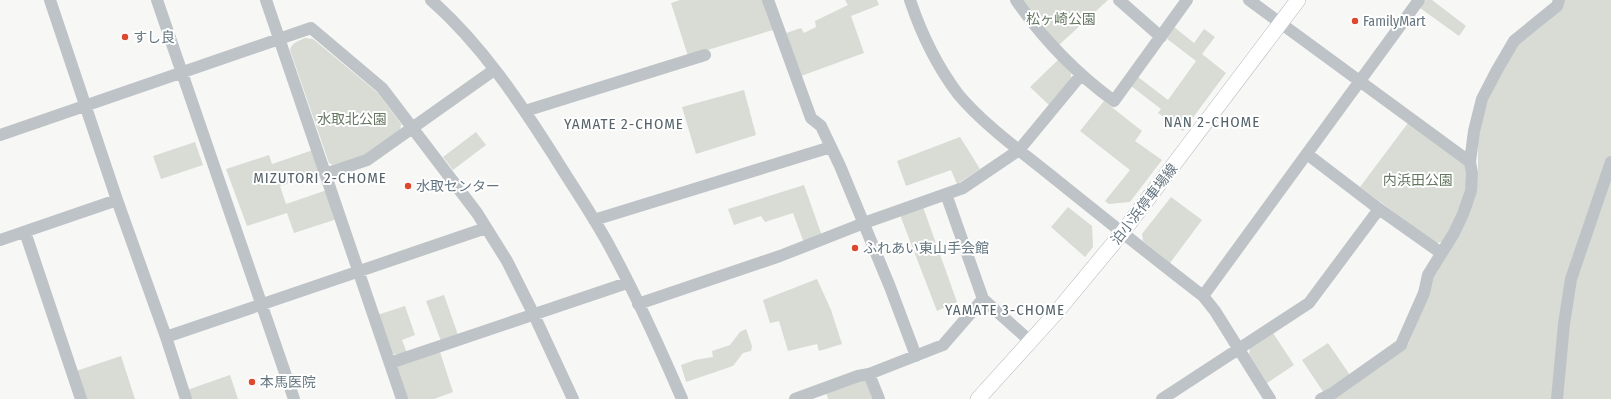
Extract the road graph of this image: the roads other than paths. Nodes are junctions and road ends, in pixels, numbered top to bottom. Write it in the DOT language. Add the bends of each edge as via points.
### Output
graph roads {
  1 [pos="50,0"];
  2 [pos="157,0"];
  3 [pos="266,0"];
  4 [pos="431,0"];
  5 [pos="768,0"];
  6 [pos="910,0"];
  7 [pos="1016,0"];
  8 [pos="1119,0"];
  9 [pos="1187,0"];
  10 [pos="1249,0"];
  11 [pos="1298,0"];
  12 [pos="1419,0"];
  13 [pos="1559,0"];
  14 [pos="1281,23"];
  15 [pos="1161,37"];
  16 [pos="280,39"];
  17 [pos="704,55"];
  18 [pos="494,70"];
  19 [pos="183,72"];
  20 [pos="1081,75"];
  21 [pos="1359,81"];
  22 [pos="85,106"];
  23 [pos="525,111"];
  24 [pos="412,128"];
  25 [pos="0,135"];
  26 [pos="831,147"];
  27 [pos="1019,150"];
  28 [pos="1307,154"];
  29 [pos="1470,162"];
  30 [pos="1611,162"];
  31 [pos="325,174"];
  32 [pos="946,194"];
  33 [pos="117,200"];
  34 [pos="1379,208"];
  35 [pos="594,220"];
  36 [pos="864,223"];
  37 [pos="486,228"];
  38 [pos="25,232"];
  39 [pos="1122,233"];
  40 [pos="0,240"];
  41 [pos="1441,253"];
  42 [pos="358,272"];
  43 [pos="627,283"];
  44 [pos="1203,296"];
  45 [pos="983,299"];
  46 [pos="261,304"];
  47 [pos="638,304"];
  48 [pos="534,315"];
  49 [pos="166,337"];
  50 [pos="1030,341"];
  51 [pos="1239,349"];
  52 [pos="916,356"];
  53 [pos="390,363"];
  54 [pos="869,374"];
  55 [pos="81,399"];
  56 [pos="186,399"];
  57 [pos="294,399"];
  58 [pos="402,399"];
  59 [pos="573,399"];
  60 [pos="682,399"];
  61 [pos="795,399"];
  62 [pos="879,399"];
  63 [pos="978,399"];
  64 [pos="1162,399"];
  65 [pos="1270,399"];
  66 [pos="1321,399"];
  67 [pos="1557,399"];
  1 -- 22 [label="street"];
  2 -- 19 [label="street"];
  3 -- 16 [label="street"];
  4 -- 18 [label="street" via="451,18"];
  5 -- 26 [label="street" via="811,118 821,126"];
  6 -- 27 [label="street" via="928,45 959,94"];
  7 -- 20 [label="street" via="1041,33"];
  8 -- 15 [label="street"];
  9 -- 15 [label="street"];
  10 -- 14 [label="street"];
  11 -- 14 [label="main road, 泊小浜停車場線"];
  12 -- 21 [label="street"];
  13 -- 29 [label="street" via="1557,6 1514,41 1497,70 1482,99"];
  14 -- 21 [label="street"];
  14 -- 39 [label="main road, 泊小浜停車場線"];
  15 -- 20 [label="street" via="1114,101"];
  16 -- 19 [label="street"];
  16 -- 24 [label="street" via="311,28 382,88"];
  16 -- 31 [label="street"];
  17 -- 23 [label="street"];
  18 -- 23 [label="street"];
  18 -- 24 [label="street"];
  19 -- 22 [label="street"];
  19 -- 46 [label="street"];
  20 -- 27 [label="street"];
  21 -- 28 [label="street"];
  21 -- 29 [label="street"];
  22 -- 25 [label="street"];
  22 -- 33 [label="street"];
  23 -- 35 [label="street"];
  24 -- 31 [label="street" via="366,160"];
  24 -- 37 [label="street"];
  26 -- 35 [label="street"];
  26 -- 36 [label="street"];
  27 -- 32 [label="street" via="963,188"];
  27 -- 39 [label="street"];
  28 -- 34 [label="street"];
  28 -- 44 [label="street"];
  29 -- 41 [label="street" via="1471,191 1454,233"];
  30 -- 67 [label="street" via="1571,279"];
  31 -- 42 [label="street"];
  32 -- 36 [label="street"];
  32 -- 45 [label="street"];
  33 -- 38 [label="street"];
  33 -- 49 [label="street"];
  34 -- 41 [label="street"];
  34 -- 51 [label="street" via="1309,303"];
  35 -- 43 [label="street"];
  36 -- 47 [label="street" via="780,256"];
  36 -- 52 [label="street"];
  37 -- 42 [label="street"];
  37 -- 48 [label="street" via="507,261"];
  38 -- 40 [label="street"];
  38 -- 55 [label="street"];
  39 -- 44 [label="street"];
  39 -- 50 [label="main road, 泊小浜停車場線"];
  41 -- 66 [label="street" via="1428,275 1424,292 1401,345"];
  42 -- 46 [label="street"];
  42 -- 53 [label="street"];
  43 -- 47 [label="street"];
  43 -- 48 [label="street"];
  44 -- 51 [label="street"];
  45 -- 50 [label="street"];
  45 -- 52 [label="street" via="943,345"];
  46 -- 49 [label="street"];
  46 -- 57 [label="street"];
  47 -- 60 [label="street"];
  48 -- 53 [label="street"];
  48 -- 59 [label="street"];
  49 -- 56 [label="street"];
  50 -- 63 [label="main road, 泊小浜停車場線"];
  51 -- 64 [label="street"];
  51 -- 65 [label="street"];
  52 -- 54 [label="street"];
  53 -- 58 [label="street"];
  54 -- 61 [label="street"];
  54 -- 62 [label="street"];
}
